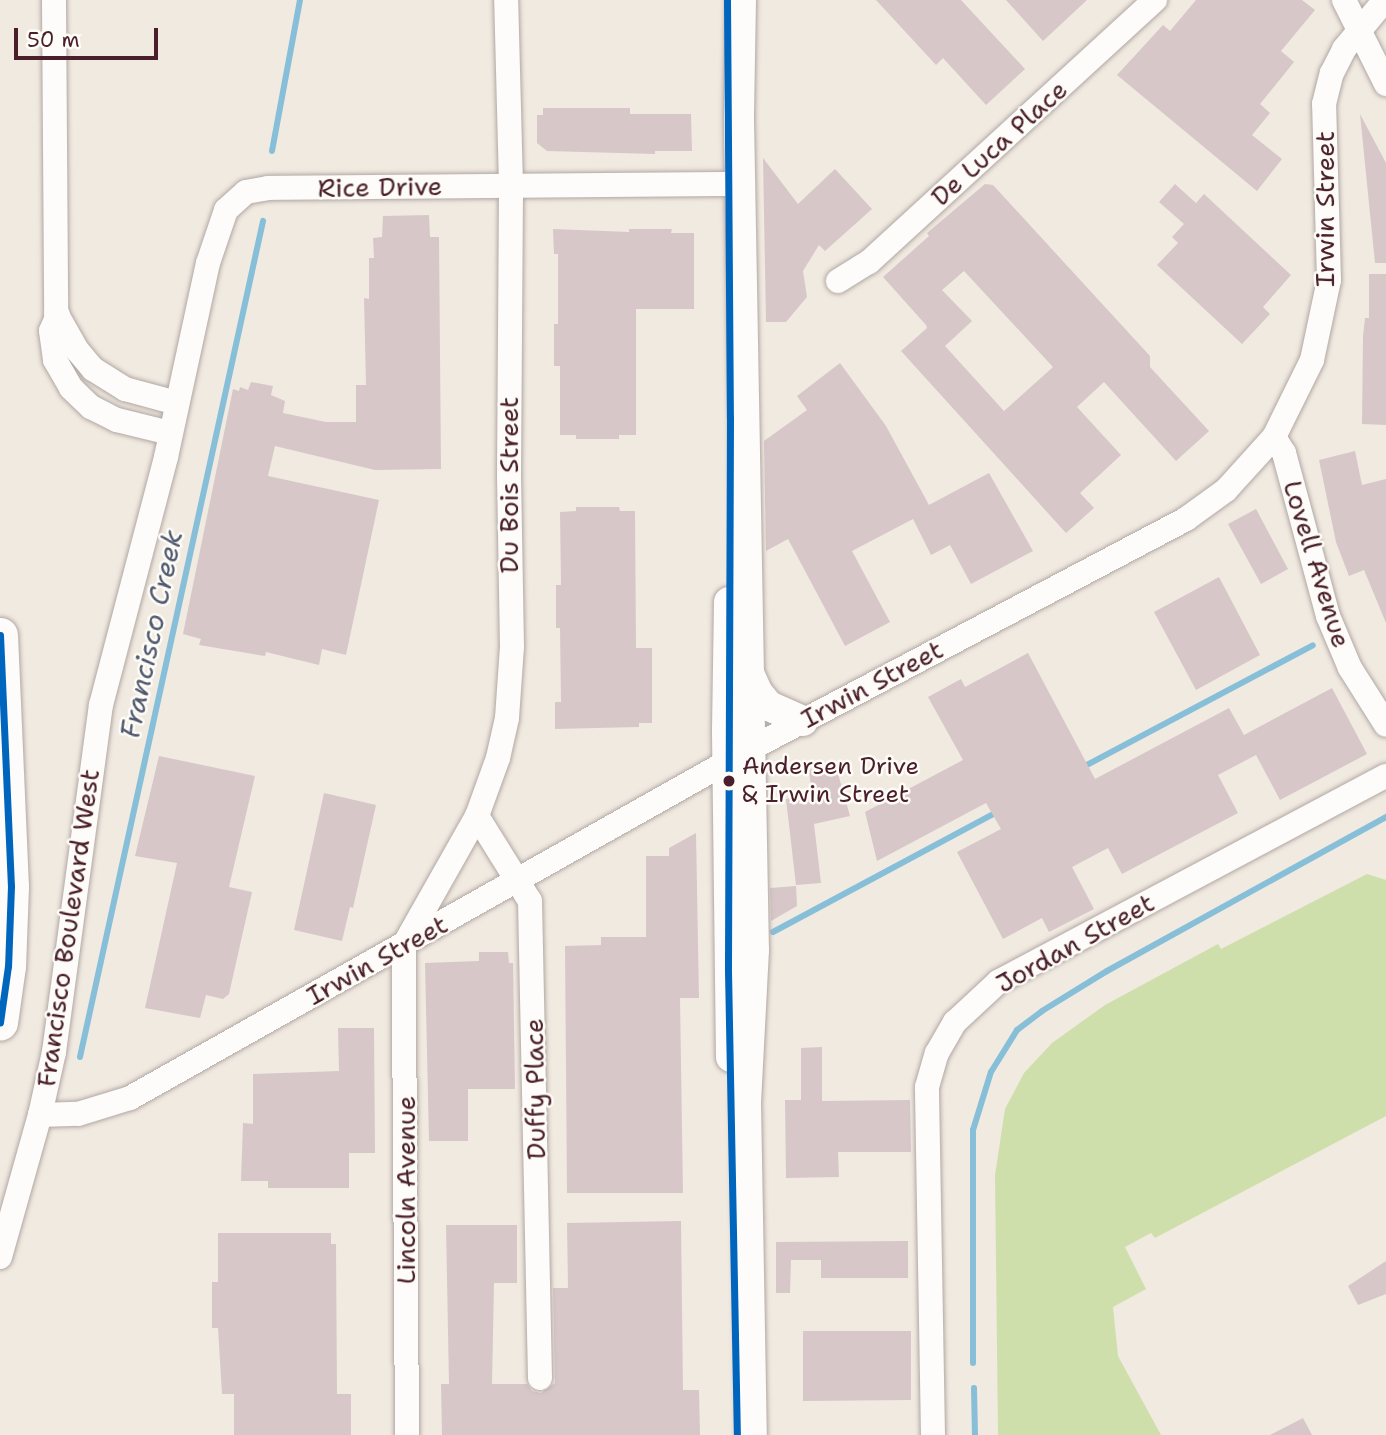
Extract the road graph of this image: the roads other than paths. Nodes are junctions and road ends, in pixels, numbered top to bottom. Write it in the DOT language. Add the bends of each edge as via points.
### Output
graph roads {
  1 [pos="54,0"];
  2 [pos="506,0"];
  3 [pos="727,0"];
  4 [pos="741,0"];
  5 [pos="1156,0"];
  6 [pos="1344,0"];
  7 [pos="1385,0"];
  8 [pos="1360,31"];
  9 [pos="1386,84"];
  10 [pos="734,184"];
  11 [pos="511,186"];
  12 [pos="838,281"];
  13 [pos="58,315"];
  14 [pos="177,403"];
  15 [pos="170,433"];
  16 [pos="1274,438"];
  17 [pos="0,635"];
  18 [pos="749,674"];
  19 [pos="803,721"];
  20 [pos="1386,724"];
  21 [pos="739,756"];
  22 [pos="1386,776"];
  23 [pos="477,816"];
  24 [pos="520,881"];
  25 [pos="404,945"];
  26 [pos="0,1022"];
  27 [pos="40,1115"];
  28 [pos="0,1257"];
  29 [pos="540,1378"];
  30 [pos="407,1435"];
  31 [pos="737,1435"];
  32 [pos="752,1435"];
  33 [pos="933,1435"];
  1 -- 13 [label="street"];
  2 -- 11 [label="street, Du Bois Street"];
  3 -- 10 [label="main road"];
  4 -- 10 [label="main road"];
  5 -- 12 [label="street, De Luca Place" via="869,262"];
  6 -- 8 [label="street"];
  7 -- 8 [label="street, Irwin Street"];
  8 -- 9 [label="street"];
  8 -- 16 [label="street, Irwin Street" via="1332,73 1324,104 1329,248 1324,305 1312,360"];
  10 -- 11 [label="street, Rice Drive"];
  10 -- 18 [label="main road"];
  10 -- 21 [label="main road"];
  11 -- 14 [label="street, Rice Drive" via="268,188 246,192 226,210 215,236"];
  11 -- 23 [label="street, Du Bois Street" via="512,647 507,718"];
  13 -- 14 [label="street" via="93,369 125,389"];
  13 -- 15 [label="street" via="51,331 55,360 71,388 91,407 117,420"];
  14 -- 15 [label="street, Francisco Boulevard West"];
  15 -- 27 [label="street, Francisco Boulevard West" via="101,705 73,929"];
  16 -- 19 [label="street, Irwin Street" via="1226,490 1186,519"];
  16 -- 20 [label="street, Lovell Avenue" via="1284,453 1328,616 1350,668"];
  17 -- 26 [label="highway" via="10,927"];
  18 -- 19 [label="main road" via="769,706"];
  18 -- 21 [label="main road"];
  19 -- 21 [label="street, Irwin Street"];
  21 -- 24 [label="street, Irwin Street"];
  21 -- 31 [label="main road"];
  21 -- 32 [label="main road" via="754,950 746,1102"];
  22 -- 33 [label="street, Jordan Street" via="998,982 955,1022 937,1053 927,1087"];
  23 -- 24 [label="street, Duffy Place"];
  23 -- 25 [label="street, Du Bois Street"];
  24 -- 25 [label="street, Irwin Street"];
  24 -- 29 [label="street, Duffy Place" via="530,901 531,922"];
  25 -- 27 [label="street, Irwin Street" via="130,1098 78,1114"];
  25 -- 30 [label="street, Lincoln Avenue"];
  27 -- 28 [label="street, Francisco Boulevard West"];
}
